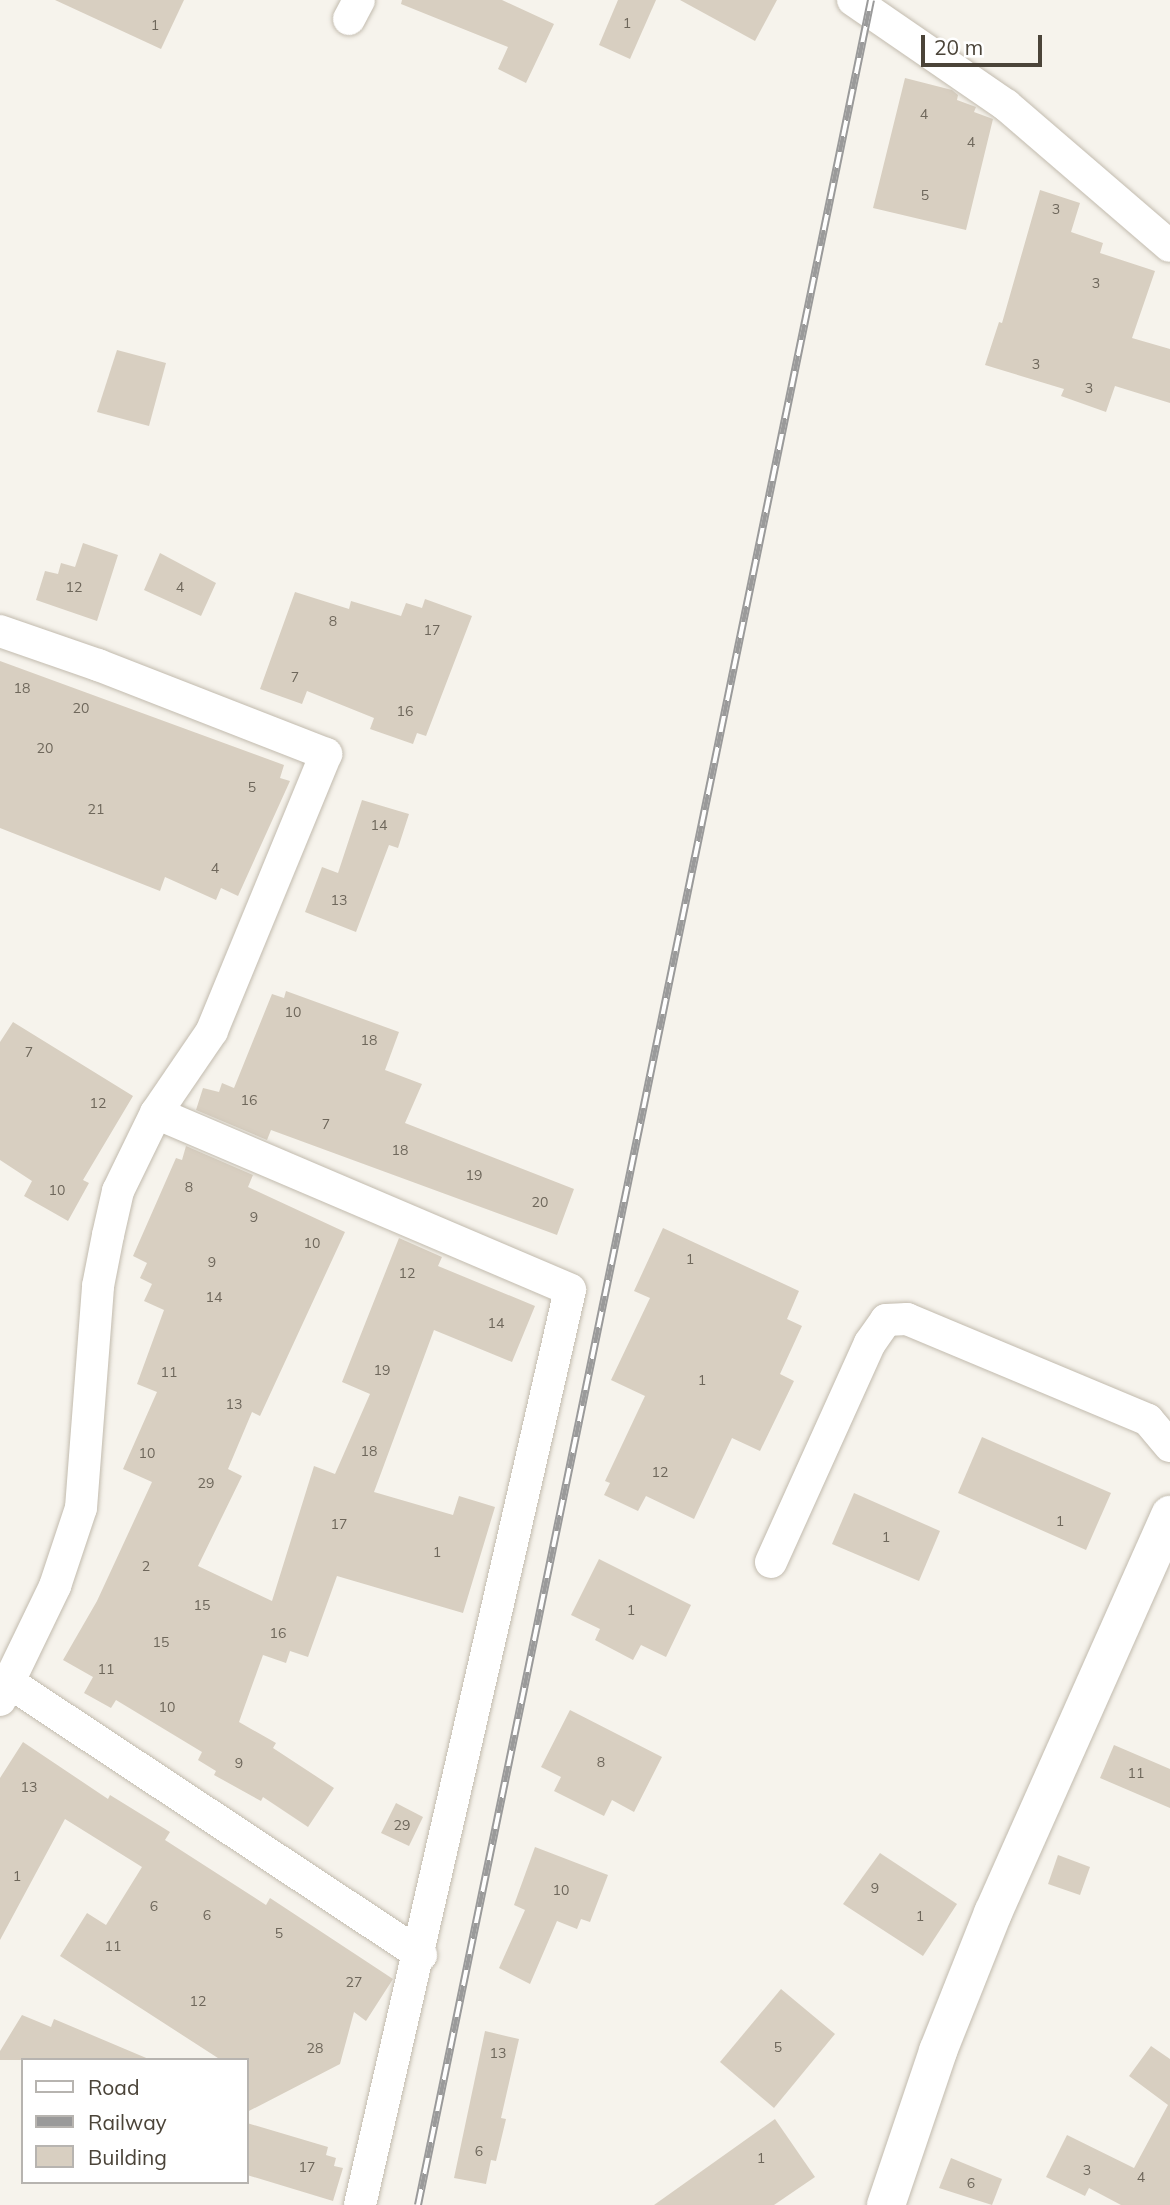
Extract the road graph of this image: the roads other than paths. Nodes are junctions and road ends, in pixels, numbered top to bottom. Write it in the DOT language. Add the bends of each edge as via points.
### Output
graph roads {
  1 [pos="853,0"];
  2 [pos="1170,246"];
  3 [pos="0,631"];
  4 [pos="156,1113"];
  5 [pos="1170,1446"];
  6 [pos="1170,1515"];
  7 [pos="771,1562"];
  8 [pos="5,1692"];
  9 [pos="421,1955"];
  10 [pos="360,2205"];
  11 [pos="886,2205"];
  1 -- 2 [label="street" via="1006,105"];
  3 -- 4 [label="street" via="326,754 212,1031"];
  4 -- 8 [label="street" via="118,1191 98,1286 81,1508 55,1586"];
  4 -- 9 [label="street" via="570,1290"];
  5 -- 7 [label="street" via="1148,1420 907,1319 886,1321 870,1343"];
  6 -- 11 [label="street" via="993,1913 938,2051"];
  8 -- 9 [label="street"];
  9 -- 10 [label="street"];
}
